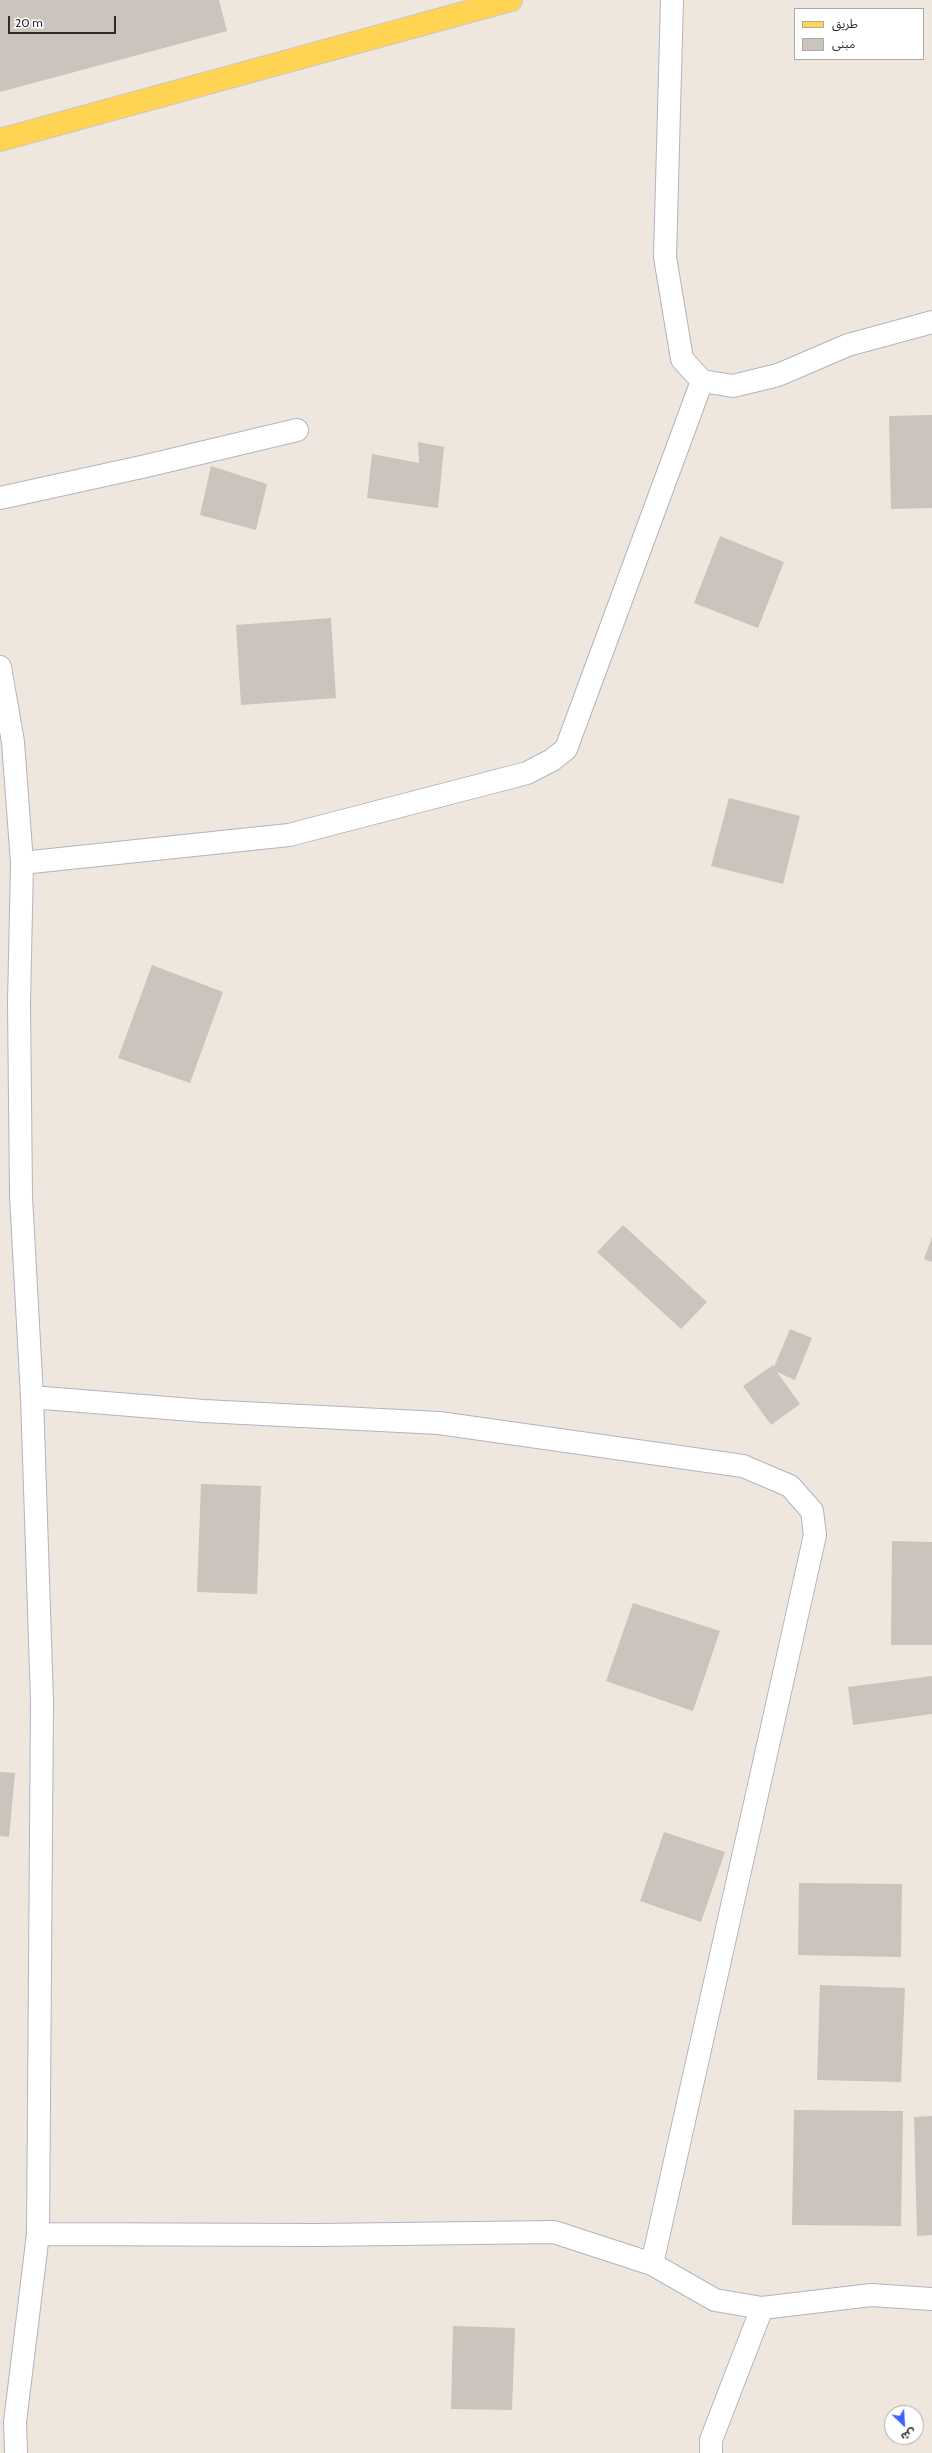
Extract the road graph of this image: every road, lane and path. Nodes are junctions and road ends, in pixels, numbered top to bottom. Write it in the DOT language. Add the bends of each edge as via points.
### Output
graph roads {
  1 [pos="511,0"];
  2 [pos="672,0"];
  3 [pos="0,140"];
  4 [pos="932,322"];
  5 [pos="702,381"];
  6 [pos="297,430"];
  7 [pos="0,498"];
  8 [pos="0,667"];
  9 [pos="22,864"];
  10 [pos="32,1397"];
  11 [pos="38,2234"];
  12 [pos="652,2264"];
  13 [pos="932,2299"];
  14 [pos="762,2308"];
  15 [pos="16,2453"];
  16 [pos="711,2453"];
  1 -- 3 [label="main road"];
  2 -- 5 [label="street" via="665,257 682,359"];
  4 -- 5 [label="street" via="848,345 778,375 733,386"];
  5 -- 9 [label="street" via="566,749 552,760 527,774 289,835"];
  6 -- 7 [label="street"];
  8 -- 9 [label="street" via="13,742"];
  9 -- 10 [label="street" via="19,1003 21,1196"];
  10 -- 11 [label="street" via="42,1701"];
  10 -- 12 [label="street" via="204,1412 439,1423 743,1466 790,1486 812,1511 814,1535"];
  11 -- 12 [label="street" via="318,2235 554,2232"];
  11 -- 15 [label="street" via="15,2422"];
  12 -- 14 [label="street" via="715,2300"];
  13 -- 14 [label="street" via="871,2294"];
  14 -- 16 [label="street" via="711,2440"];
}
